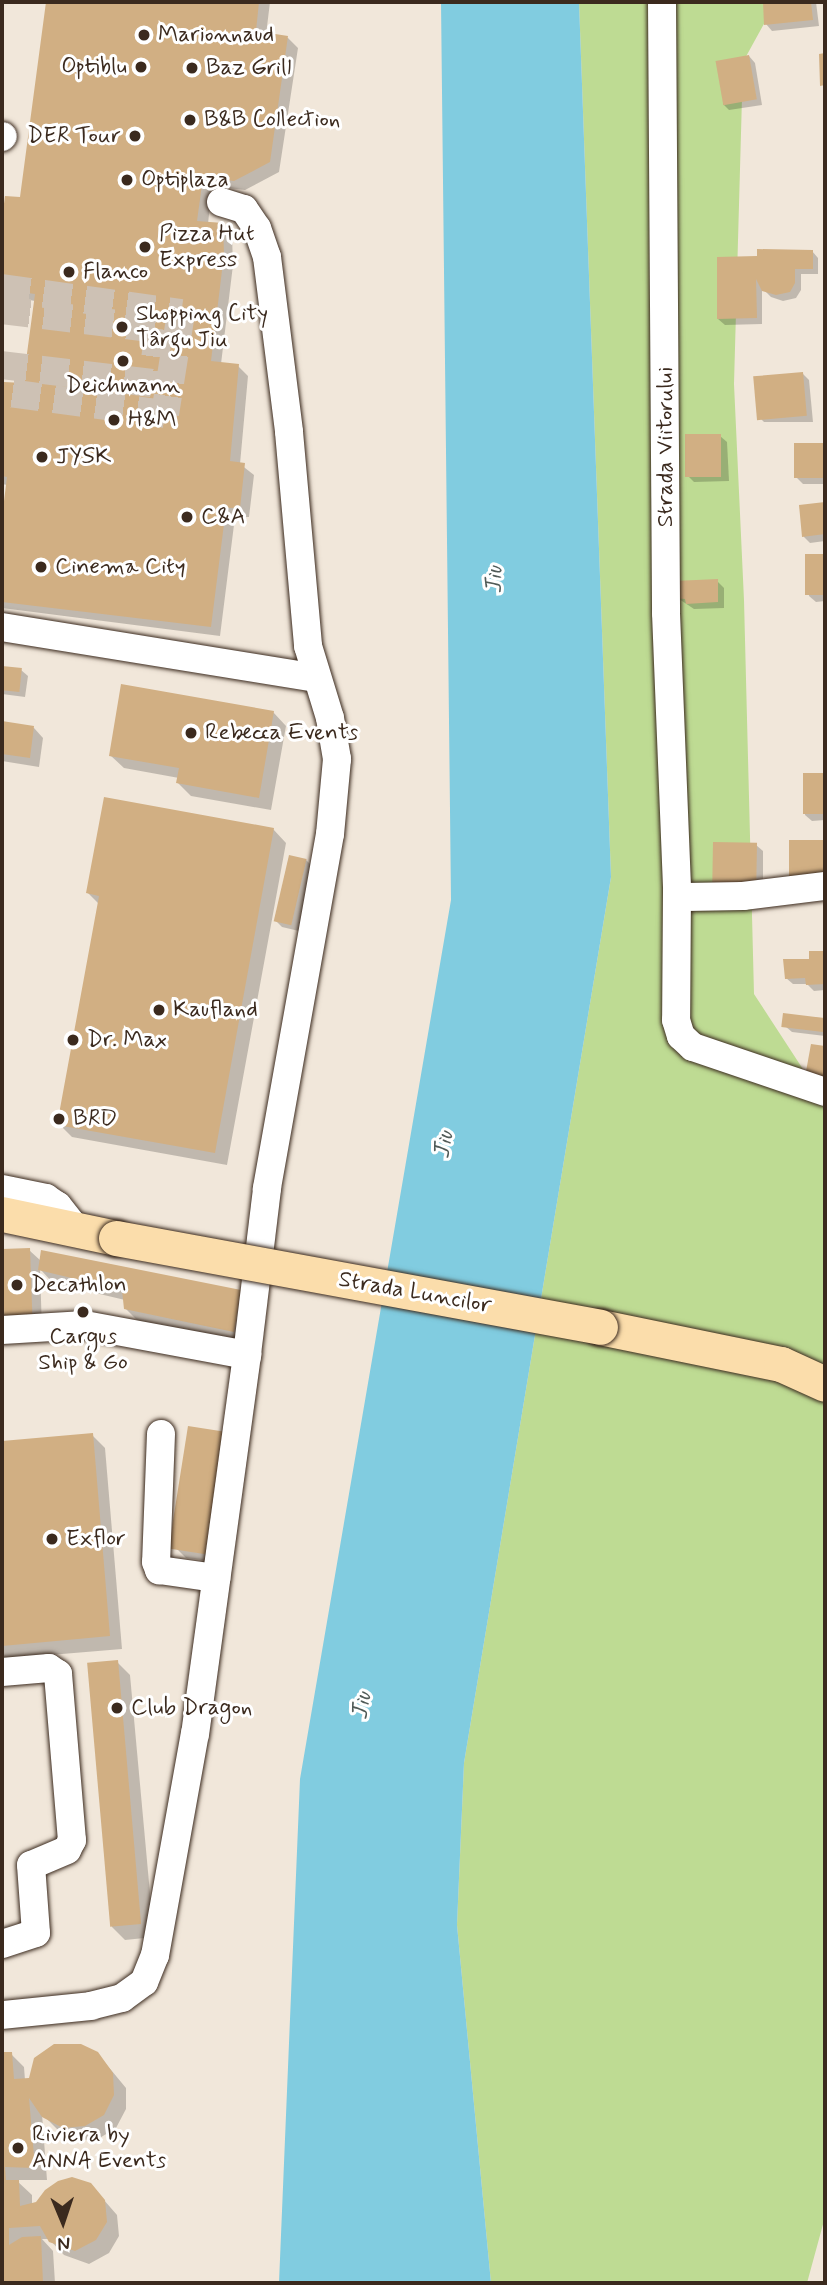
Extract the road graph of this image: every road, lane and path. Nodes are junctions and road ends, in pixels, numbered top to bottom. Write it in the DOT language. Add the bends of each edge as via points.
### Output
graph roads {
  1 [pos="662,2"];
  2 [pos="221,202"];
  3 [pos="2,627"];
  4 [pos="316,678"];
  5 [pos="825,886"];
  6 [pos="677,892"];
  7 [pos="825,1092"];
  8 [pos="2,1189"];
  9 [pos="2,1214"];
  10 [pos="77,1230"];
  11 [pos="2,1329"];
  12 [pos="247,1355"];
  13 [pos="825,1384"];
  14 [pos="160,1434"];
  15 [pos="216,1578"];
  16 [pos="2,1672"];
  17 [pos="2,1944"];
  18 [pos="2,2015"];
  1 -- 6 [label="street, Strada Viitorului" via="666,613"];
  2 -- 4 [label="street" via="244,209 257,228 267,257 289,432 308,646"];
  3 -- 4 [label="street"];
  4 -- 12 [label="street" via="337,759 336,789 267,1189"];
  5 -- 6 [label="street" via="743,896 686,897"];
  6 -- 7 [label="street, Strada Viitorului" via="676,1020 681,1036 693,1047"];
  8 -- 10 [label="street" via="46,1198"];
  9 -- 10 [label="main road, Strada Luncilor"];
  10 -- 13 [label="main road, Strada Luncilor, bridge" via="781,1364"];
  11 -- 12 [label="street" via="85,1325"];
  12 -- 15 [label="street"];
  14 -- 15 [label="street" via="159,1570"];
  15 -- 18 [label="street" via="193,1746 155,1955 144,1982 122,1998 91,2006"];
  16 -- 17 [label="street" via="49,1668 58,1674 72,1840 67,1850 31,1865 36,1933"];
}
